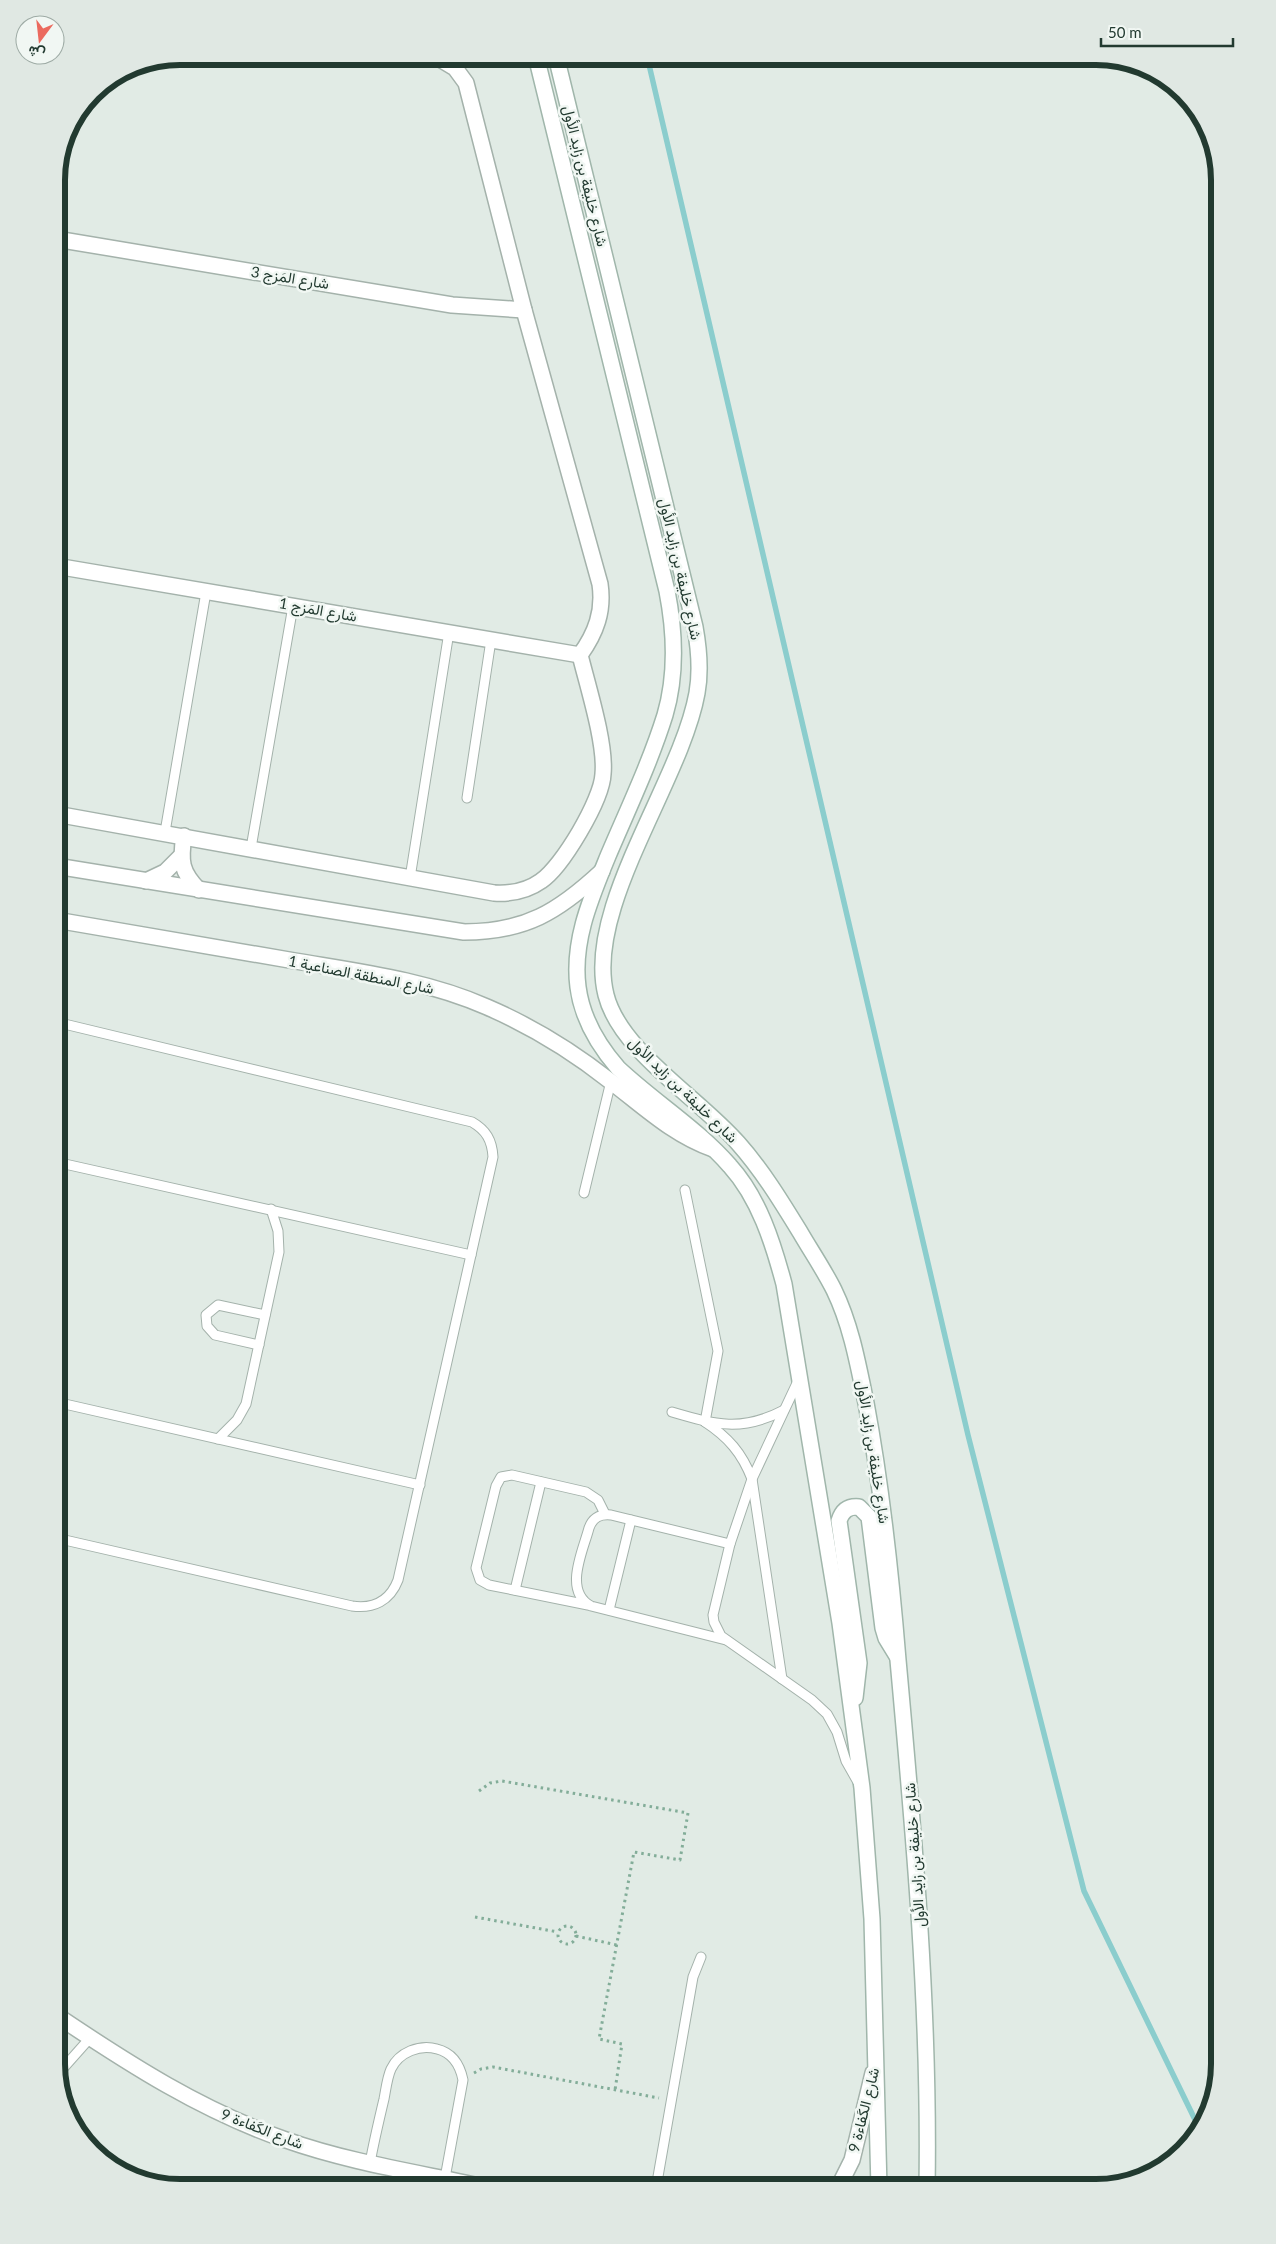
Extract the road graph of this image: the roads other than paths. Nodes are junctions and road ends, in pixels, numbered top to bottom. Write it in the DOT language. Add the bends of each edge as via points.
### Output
graph roads {
  1 [pos="450,65"];
  2 [pos="538,65"];
  3 [pos="558,65"];
  4 [pos="65,240"];
  5 [pos="524,310"];
  6 [pos="65,568"];
  7 [pos="206,592"];
  8 [pos="294,606"];
  9 [pos="449,632"];
  10 [pos="491,640"];
  11 [pos="580,655"];
  12 [pos="467,798"];
  13 [pos="65,815"];
  14 [pos="165,832"];
  15 [pos="184,836"];
  16 [pos="252,848"];
  17 [pos="180,857"];
  18 [pos="65,868"];
  19 [pos="602,871"];
  20 [pos="410,878"];
  21 [pos="146,881"];
  22 [pos="199,890"];
  23 [pos="65,922"];
  24 [pos="65,1024"];
  25 [pos="611,1081"];
  26 [pos="714,1149"];
  27 [pos="65,1164"];
  28 [pos="685,1190"];
  29 [pos="584,1193"];
  30 [pos="271,1210"];
  31 [pos="471,1255"];
  32 [pos="265,1315"];
  33 [pos="259,1345"];
  34 [pos="800,1378"];
  35 [pos="65,1404"];
  36 [pos="784,1410"];
  37 [pos="672,1412"];
  38 [pos="705,1422"];
  39 [pos="218,1439"];
  40 [pos="752,1479"];
  41 [pos="541,1482"];
  42 [pos="420,1485"];
  43 [pos="605,1514"];
  44 [pos="631,1520"];
  45 [pos="65,1540"];
  46 [pos="730,1544"];
  47 [pos="515,1590"];
  48 [pos="591,1606"];
  49 [pos="609,1610"];
  50 [pos="727,1640"];
  51 [pos="898,1657"];
  52 [pos="782,1679"];
  53 [pos="853,1706"];
  54 [pos="862,1788"];
  55 [pos="701,1958"];
  56 [pos="65,2021"];
  57 [pos="90,2038"];
  58 [pos="877,2059"];
  59 [pos="65,2066"];
  60 [pos="370,2163"];
  61 [pos="445,2178"];
  62 [pos="449,2179"];
  63 [pos="658,2179"];
  64 [pos="842,2179"];
  65 [pos="880,2179"];
  66 [pos="927,2179"];
  1 -- 5 [label="main road" via="466,83"];
  2 -- 19 [label="main road, شارع خليفة بن زايد الأول" via="672,615 673,664 665,713"];
  3 -- 51 [label="main road, شارع خليفة بن زايد الأول" via="699,648 697,691 692,712 611,916 602,960 605,992 612,1013 627,1038 717,1120 753,1161 835,1291 852,1336 870,1424 888,1547"];
  4 -- 5 [label="main road, شارع المَزج 3" via="452,305"];
  5 -- 11 [label="main road" via="601,591 598,622"];
  6 -- 7 [label="main road, شارع المَزج 1"];
  7 -- 8 [label="main road, شارع المَزج 1"];
  7 -- 14 [label="lane"];
  8 -- 9 [label="main road, شارع المَزج 1"];
  8 -- 16 [label="lane"];
  9 -- 10 [label="main road, شارع المَزج 1"];
  9 -- 20 [label="lane"];
  10 -- 11 [label="main road, شارع المَزج 1"];
  10 -- 12 [label="lane"];
  11 -- 20 [label="main road" via="604,774 594,807 551,872 531,887 507,894"];
  13 -- 14 [label="main road"];
  14 -- 15 [label="main road"];
  15 -- 16 [label="main road"];
  15 -- 17 [label="main road"];
  16 -- 20 [label="main road"];
  17 -- 21 [label="main road" via="165,872"];
  17 -- 22 [label="main road" via="187,875"];
  18 -- 21 [label="main road"];
  19 -- 22 [label="main road" via="573,897 542,917 524,925 484,932 464,932"];
  19 -- 26 [label="main road, شارع خليفة بن زايد الأول" via="588,907 578,955 578,987 588,1024 618,1068"];
  21 -- 22 [label="main road"];
  23 -- 25 [label="main road, شارع المنطقة الصناعية 1" via="381,976 451,994 486,1006 538,1033"];
  24 -- 31 [label="lane" via="472,1122 490,1139 494,1157"];
  25 -- 26 [label="main road, شارع المنطقة الصناعية 1" via="673,1129"];
  25 -- 29 [label="lane"];
  26 -- 34 [label="main road, شارع خليفة بن زايد الأول" via="747,1189 768,1235 784,1284"];
  27 -- 30 [label="lane"];
  28 -- 38 [label="lane" via="718,1351"];
  30 -- 31 [label="lane"];
  30 -- 32 [label="lane" via="278,1231 279,1252"];
  31 -- 42 [label="lane"];
  32 -- 33 [label="lane"];
  32 -- 33 [label="lane" via="218,1305 206,1315 207,1326 215,1335"];
  33 -- 39 [label="lane" via="246,1404 237,1420"];
  34 -- 36 [label="lane"];
  34 -- 53 [label="main road, شارع خليفة بن زايد الأول"];
  35 -- 39 [label="lane"];
  36 -- 38 [label="lane" via="759,1422 746,1424"];
  36 -- 40 [label="lane"];
  37 -- 38 [label="lane"];
  38 -- 40 [label="lane" via="734,1446"];
  39 -- 42 [label="lane"];
  40 -- 46 [label="lane"];
  40 -- 52 [label="lane"];
  41 -- 43 [label="lane" via="592,1496"];
  41 -- 47 [label="lane"];
  41 -- 47 [label="lane" via="512,1475 497,1481 478,1558 477,1574 484,1583"];
  42 -- 45 [label="lane" via="395,1588 385,1600 370,1607 352,1606"];
  43 -- 44 [label="lane"];
  43 -- 48 [label="lane" via="591,1522 576,1581 580,1598"];
  44 -- 46 [label="lane"];
  44 -- 49 [label="lane"];
  46 -- 50 [label="lane" via="713,1615 717,1630"];
  47 -- 48 [label="lane"];
  48 -- 49 [label="lane"];
  49 -- 50 [label="lane"];
  50 -- 52 [label="lane"];
  51 -- 53 [label="main road" via="883,1628 869,1517 858,1507 848,1508 840,1515 839,1521 859,1662"];
  51 -- 66 [label="main road, شارع خليفة بن زايد الأول" via="919,1912"];
  52 -- 54 [label="lane" via="827,1714 837,1732 850,1771"];
  53 -- 54 [label="main road, شارع خليفة بن زايد الأول"];
  54 -- 58 [label="main road, شارع خليفة بن زايد الأول" via="872,1919"];
  55 -- 63 [label="lane" via="694,1977"];
  56 -- 57 [label="main road, شارع الكَفاءة 9"];
  57 -- 59 [label="lane"];
  57 -- 60 [label="main road, شارع الكَفاءة 9" via="171,2088 236,2120 286,2140"];
  58 -- 64 [label="main road, شارع الكَفاءة 9" via="852,2160"];
  58 -- 65 [label="main road, شارع خليفة بن زايد الأول"];
  60 -- 61 [label="main road, شارع الكَفاءة 9"];
  60 -- 61 [label="lane" via="389,2076 397,2060 412,2050 440,2050 456,2061 463,2080"];
  61 -- 62 [label="main road, شارع الكَفاءة 9"];
}
